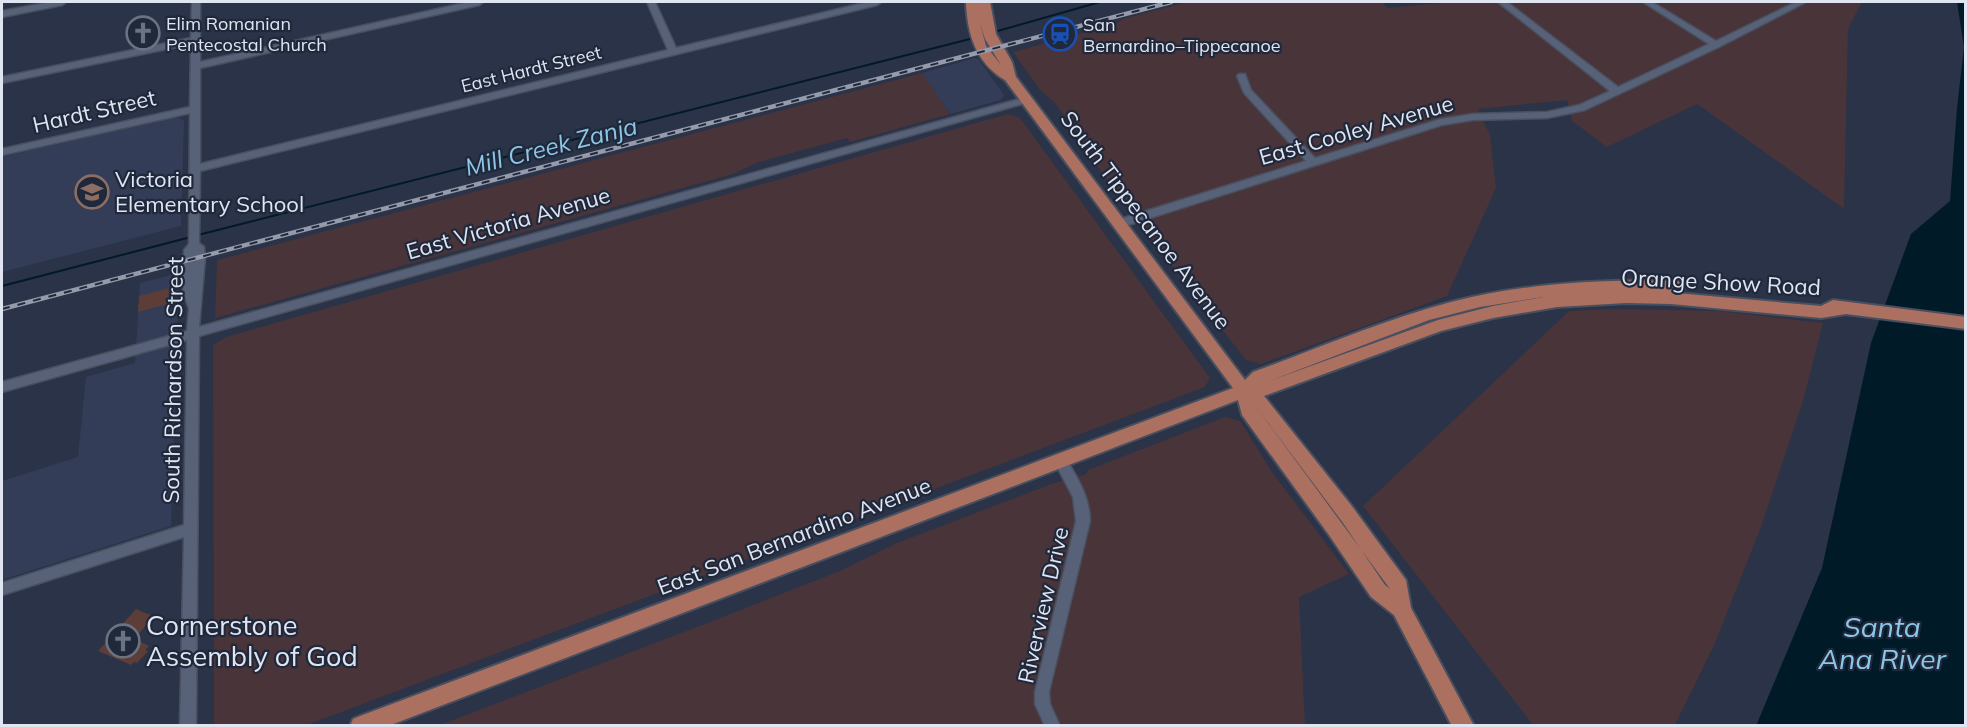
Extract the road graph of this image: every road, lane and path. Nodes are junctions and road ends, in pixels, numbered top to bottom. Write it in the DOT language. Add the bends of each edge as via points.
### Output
graph roads {
  1 [pos="62,2"];
  2 [pos="195,2"];
  3 [pos="479,2"];
  4 [pos="651,2"];
  5 [pos="877,2"];
  6 [pos="972,2"];
  7 [pos="984,2"];
  8 [pos="1502,2"];
  9 [pos="1647,2"];
  10 [pos="1802,2"];
  11 [pos="2,14"];
  12 [pos="983,35"];
  13 [pos="195,40"];
  14 [pos="1716,45"];
  15 [pos="673,51"];
  16 [pos="195,66"];
  17 [pos="1242,76"];
  18 [pos="2,80"];
  19 [pos="1618,92"];
  20 [pos="1026,100"];
  21 [pos="195,108"];
  22 [pos="2,152"];
  23 [pos="1313,162"];
  24 [pos="194,169"];
  25 [pos="1118,224"];
  26 [pos="1965,323"];
  27 [pos="193,333"];
  28 [pos="2,387"];
  29 [pos="1244,391"];
  30 [pos="1060,461"];
  31 [pos="191,529"];
  32 [pos="2,589"];
  33 [pos="188,726"];
  34 [pos="360,726"];
  35 [pos="1053,726"];
  36 [pos="1464,726"];
  1 -- 11 [label="street"];
  2 -- 13 [label="street, South Richardson Street"];
  3 -- 16 [label="street"];
  4 -- 15 [label="street"];
  5 -- 15 [label="street, East Hardt Street"];
  6 -- 12 [label="main road, South Tippecanoe Avenue"];
  7 -- 12 [label="main road, South Tippecanoe Avenue"];
  8 -- 19 [label="street"];
  9 -- 14 [label="street"];
  10 -- 14 [label="street, East Cooley Avenue"];
  12 -- 20 [label="main road, South Tippecanoe Avenue" via="998,72 1010,77"];
  13 -- 16 [label="street, South Richardson Street"];
  13 -- 18 [label="street"];
  14 -- 19 [label="street, East Cooley Avenue"];
  15 -- 24 [label="street, East Hardt Street"];
  16 -- 21 [label="street, South Richardson Street"];
  17 -- 23 [label="street" via="1246,91"];
  19 -- 23 [label="street, East Cooley Avenue" via="1563,112 1441,122"];
  20 -- 25 [label="main road, South Tippecanoe Avenue"];
  20 -- 27 [label="street, East Victoria Avenue"];
  21 -- 22 [label="street, Hardt Street"];
  21 -- 24 [label="street, South Richardson Street"];
  23 -- 25 [label="street, East Cooley Avenue"];
  24 -- 27 [label="street, South Richardson Street" via="194,245 189,250"];
  25 -- 29 [label="main road, South Tippecanoe Avenue"];
  26 -- 29 [label="main road, Orange Show Road" via="1842,309 1821,312 1618,286 1557,289 1452,308 1404,323 1259,377"];
  27 -- 28 [label="street, East Victoria Avenue"];
  27 -- 31 [label="street, South Richardson Street"];
  29 -- 30 [label="main road, East San Bernardino Avenue"];
  29 -- 36 [label="main road, South Tippecanoe Avenue" via="1248,410 1378,591 1401,609"];
  30 -- 34 [label="main road, East San Bernardino Avenue"];
  30 -- 35 [label="street, Riverview Drive" via="1084,511 1042,692"];
  31 -- 32 [label="street"];
  31 -- 33 [label="street, South Richardson Street"];
}
